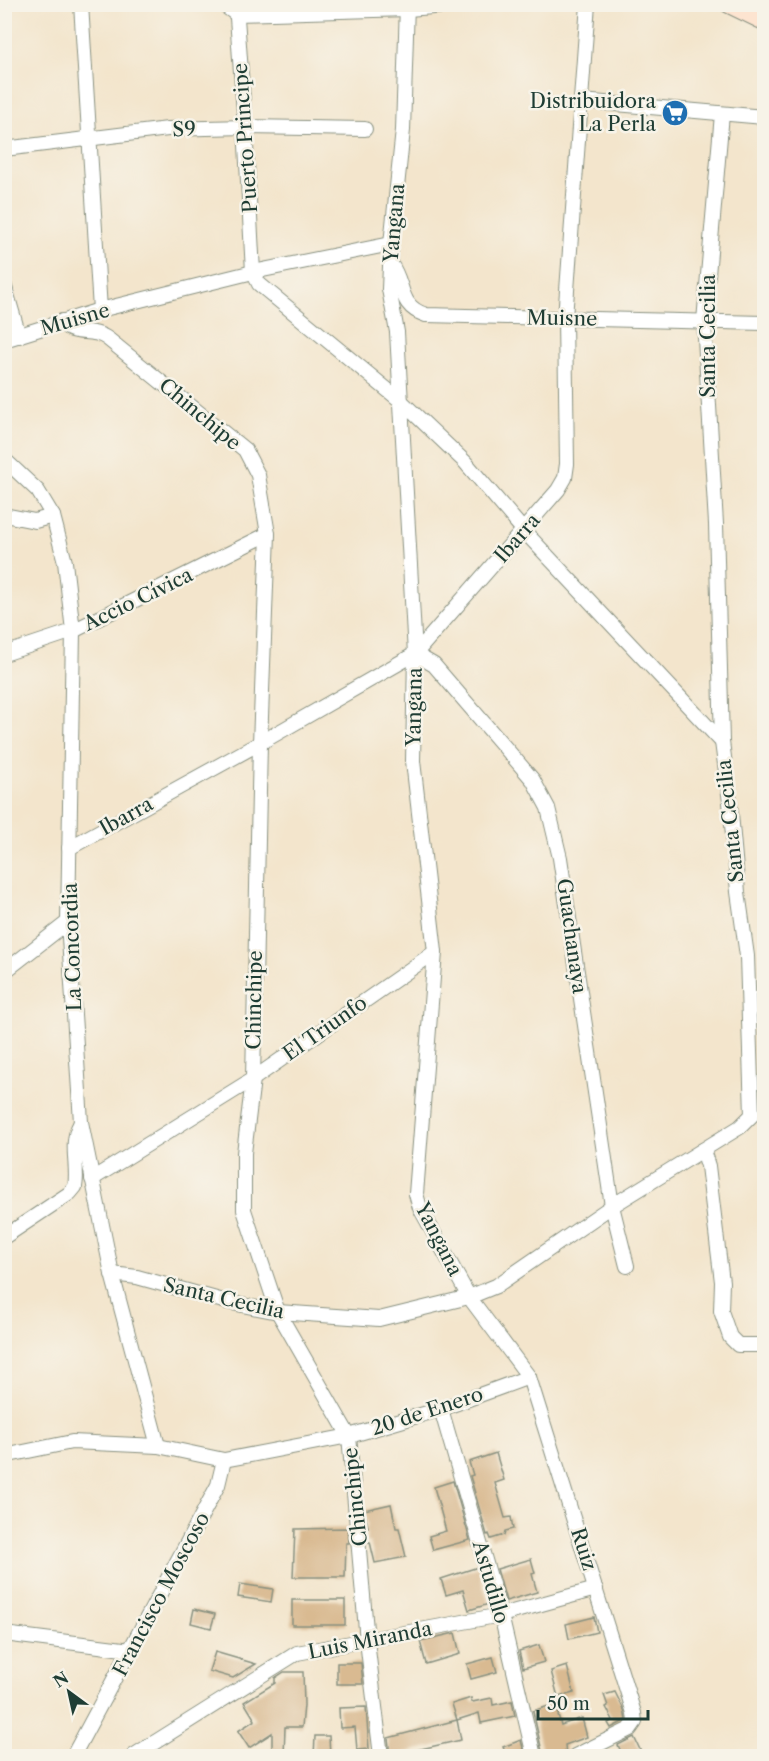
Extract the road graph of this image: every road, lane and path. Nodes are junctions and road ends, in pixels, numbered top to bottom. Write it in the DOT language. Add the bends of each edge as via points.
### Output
graph roads {
  1 [pos="81,4"];
  2 [pos="222,4"];
  3 [pos="470,4"];
  4 [pos="588,4"];
  5 [pos="729,4"];
  6 [pos="408,7"];
  7 [pos="236,9"];
  8 [pos="765,21"];
  9 [pos="582,101"];
  10 [pos="722,114"];
  11 [pos="765,117"];
  12 [pos="245,127"];
  13 [pos="365,129"];
  14 [pos="90,139"];
  15 [pos="4,149"];
  16 [pos="391,244"];
  17 [pos="390,263"];
  18 [pos="253,272"];
  19 [pos="4,284"];
  20 [pos="100,310"];
  21 [pos="565,318"];
  22 [pos="62,321"];
  23 [pos="704,321"];
  24 [pos="765,323"];
  25 [pos="19,336"];
  26 [pos="4,340"];
  27 [pos="401,401"];
  28 [pos="4,459"];
  29 [pos="4,515"];
  30 [pos="53,516"];
  31 [pos="524,531"];
  32 [pos="268,534"];
  33 [pos="73,631"];
  34 [pos="4,654"];
  35 [pos="415,654"];
  36 [pos="260,742"];
  37 [pos="722,742"];
  38 [pos="69,848"];
  39 [pos="68,922"];
  40 [pos="435,952"];
  41 [pos="4,972"];
  42 [pos="252,1079"];
  43 [pos="81,1122"];
  44 [pos="703,1150"];
  45 [pos="92,1179"];
  46 [pos="612,1206"];
  47 [pos="4,1237"];
  48 [pos="627,1266"];
  49 [pos="112,1274"];
  50 [pos="469,1297"];
  51 [pos="278,1312"];
  52 [pos="765,1345"];
  53 [pos="529,1377"];
  54 [pos="441,1409"];
  55 [pos="349,1436"];
  56 [pos="158,1446"];
  57 [pos="4,1456"];
  58 [pos="224,1460"];
  59 [pos="596,1589"];
  60 [pos="501,1615"];
  61 [pos="4,1634"];
  62 [pos="368,1641"];
  63 [pos="131,1650"];
  64 [pos="73,1756"];
  65 [pos="133,1756"];
  66 [pos="381,1756"];
  67 [pos="534,1756"];
  68 [pos="575,1756"];
  1 -- 14 [label="street"];
  2 -- 7 [label="street"];
  3 -- 6 [label="street"];
  4 -- 9 [label="street, Ibarra"];
  5 -- 8 [label="street"];
  6 -- 7 [label="street"];
  6 -- 16 [label="street, Yangana" via="403,130"];
  7 -- 12 [label="street, Puerto Principe"];
  9 -- 10 [label="street"];
  9 -- 21 [label="street, Ibarra"];
  10 -- 11 [label="street"];
  10 -- 23 [label="street, Santa Cecilia"];
  12 -- 13 [label="street, S9"];
  12 -- 14 [label="street, S9" via="168,129"];
  12 -- 18 [label="street, Puerto Principe"];
  14 -- 15 [label="street, S9"];
  14 -- 20 [label="street"];
  16 -- 17 [label="street, Yangana"];
  16 -- 18 [label="street, Muisne"];
  17 -- 21 [label="street, Muisne" via="406,301 414,311 426,315"];
  17 -- 27 [label="street, Yangana" via="389,289 397,332"];
  18 -- 20 [label="street, Muisne"];
  18 -- 27 [label="street" via="259,284"];
  19 -- 25 [label="street"];
  20 -- 22 [label="street, Muisne"];
  21 -- 23 [label="street, Muisne"];
  21 -- 31 [label="street, Ibarra" via="565,478"];
  22 -- 25 [label="street, Muisne"];
  22 -- 32 [label="street, Chinchipe" via="72,331 101,333 244,450 258,475"];
  23 -- 24 [label="street, Muisne"];
  23 -- 37 [label="street, Santa Cecilia" via="716,524"];
  25 -- 26 [label="street, Muisne"];
  27 -- 31 [label="street" via="465,462"];
  27 -- 35 [label="street, Yangana"];
  28 -- 30 [label="street, La Concordia" via="38,491"];
  29 -- 30 [label="street" via="35,521"];
  30 -- 33 [label="street, La Concordia" via="65,562"];
  31 -- 35 [label="street, Ibarra"];
  31 -- 37 [label="street"];
  32 -- 33 [label="street, Accio Cívica"];
  32 -- 36 [label="street, Chinchipe"];
  33 -- 34 [label="street, Accio Cívica"];
  33 -- 38 [label="street, La Concordia"];
  35 -- 36 [label="street, Ibarra"];
  35 -- 40 [label="street, Yangana" via="413,761"];
  35 -- 46 [label="street, Guachanaya" via="434,665 518,762 548,808 560,858"];
  36 -- 38 [label="street, Ibarra"];
  36 -- 42 [label="street, Chinchipe"];
  37 -- 44 [label="street, Santa Cecilia" via="747,956 752,1115"];
  38 -- 39 [label="street, La Concordia"];
  39 -- 41 [label="street"];
  39 -- 43 [label="street, La Concordia"];
  40 -- 42 [label="street, El Triunfo"];
  40 -- 50 [label="street, Yangana" via="416,1194 420,1209"];
  42 -- 45 [label="street, El Triunfo"];
  42 -- 51 [label="street, Chinchipe" via="244,1154 244,1210"];
  43 -- 45 [label="street, La Concordia"];
  43 -- 47 [label="street" via="75,1139 75,1187"];
  44 -- 46 [label="street, Santa Cecilia"];
  44 -- 52 [label="street" via="722,1282 724,1326 738,1345"];
  45 -- 49 [label="street, La Concordia"];
  46 -- 48 [label="street, Guachanaya"];
  46 -- 50 [label="street, Santa Cecilia" via="496,1286"];
  49 -- 51 [label="street, Santa Cecilia"];
  49 -- 56 [label="street, La Concordia"];
  50 -- 51 [label="street, Santa Cecilia" via="379,1318"];
  50 -- 53 [label="street, Yangana"];
  51 -- 55 [label="street, Chinchipe"];
  53 -- 54 [label="street, 20 de Enero"];
  53 -- 59 [label="street, Ruiz"];
  54 -- 55 [label="street, 20 de Enero"];
  54 -- 60 [label="street, Astudillo"];
  55 -- 58 [label="street, 20 de Enero"];
  55 -- 62 [label="street, Chinchipe"];
  56 -- 57 [label="street, 20 de Enero" via="72,1442"];
  56 -- 58 [label="street, 20 de Enero"];
  58 -- 63 [label="street, Francisco Moscoso" via="219,1485"];
  59 -- 60 [label="street, Luis Miranda"];
  59 -- 68 [label="street, Ruiz" via="635,1722 630,1729"];
  60 -- 62 [label="street, Luis Miranda"];
  60 -- 67 [label="street, Astudillo"];
  61 -- 63 [label="street"];
  62 -- 65 [label="street, Luis Miranda" via="297,1653"];
  62 -- 66 [label="street, Chinchipe"];
  63 -- 64 [label="street, Francisco Moscoso"];
}
